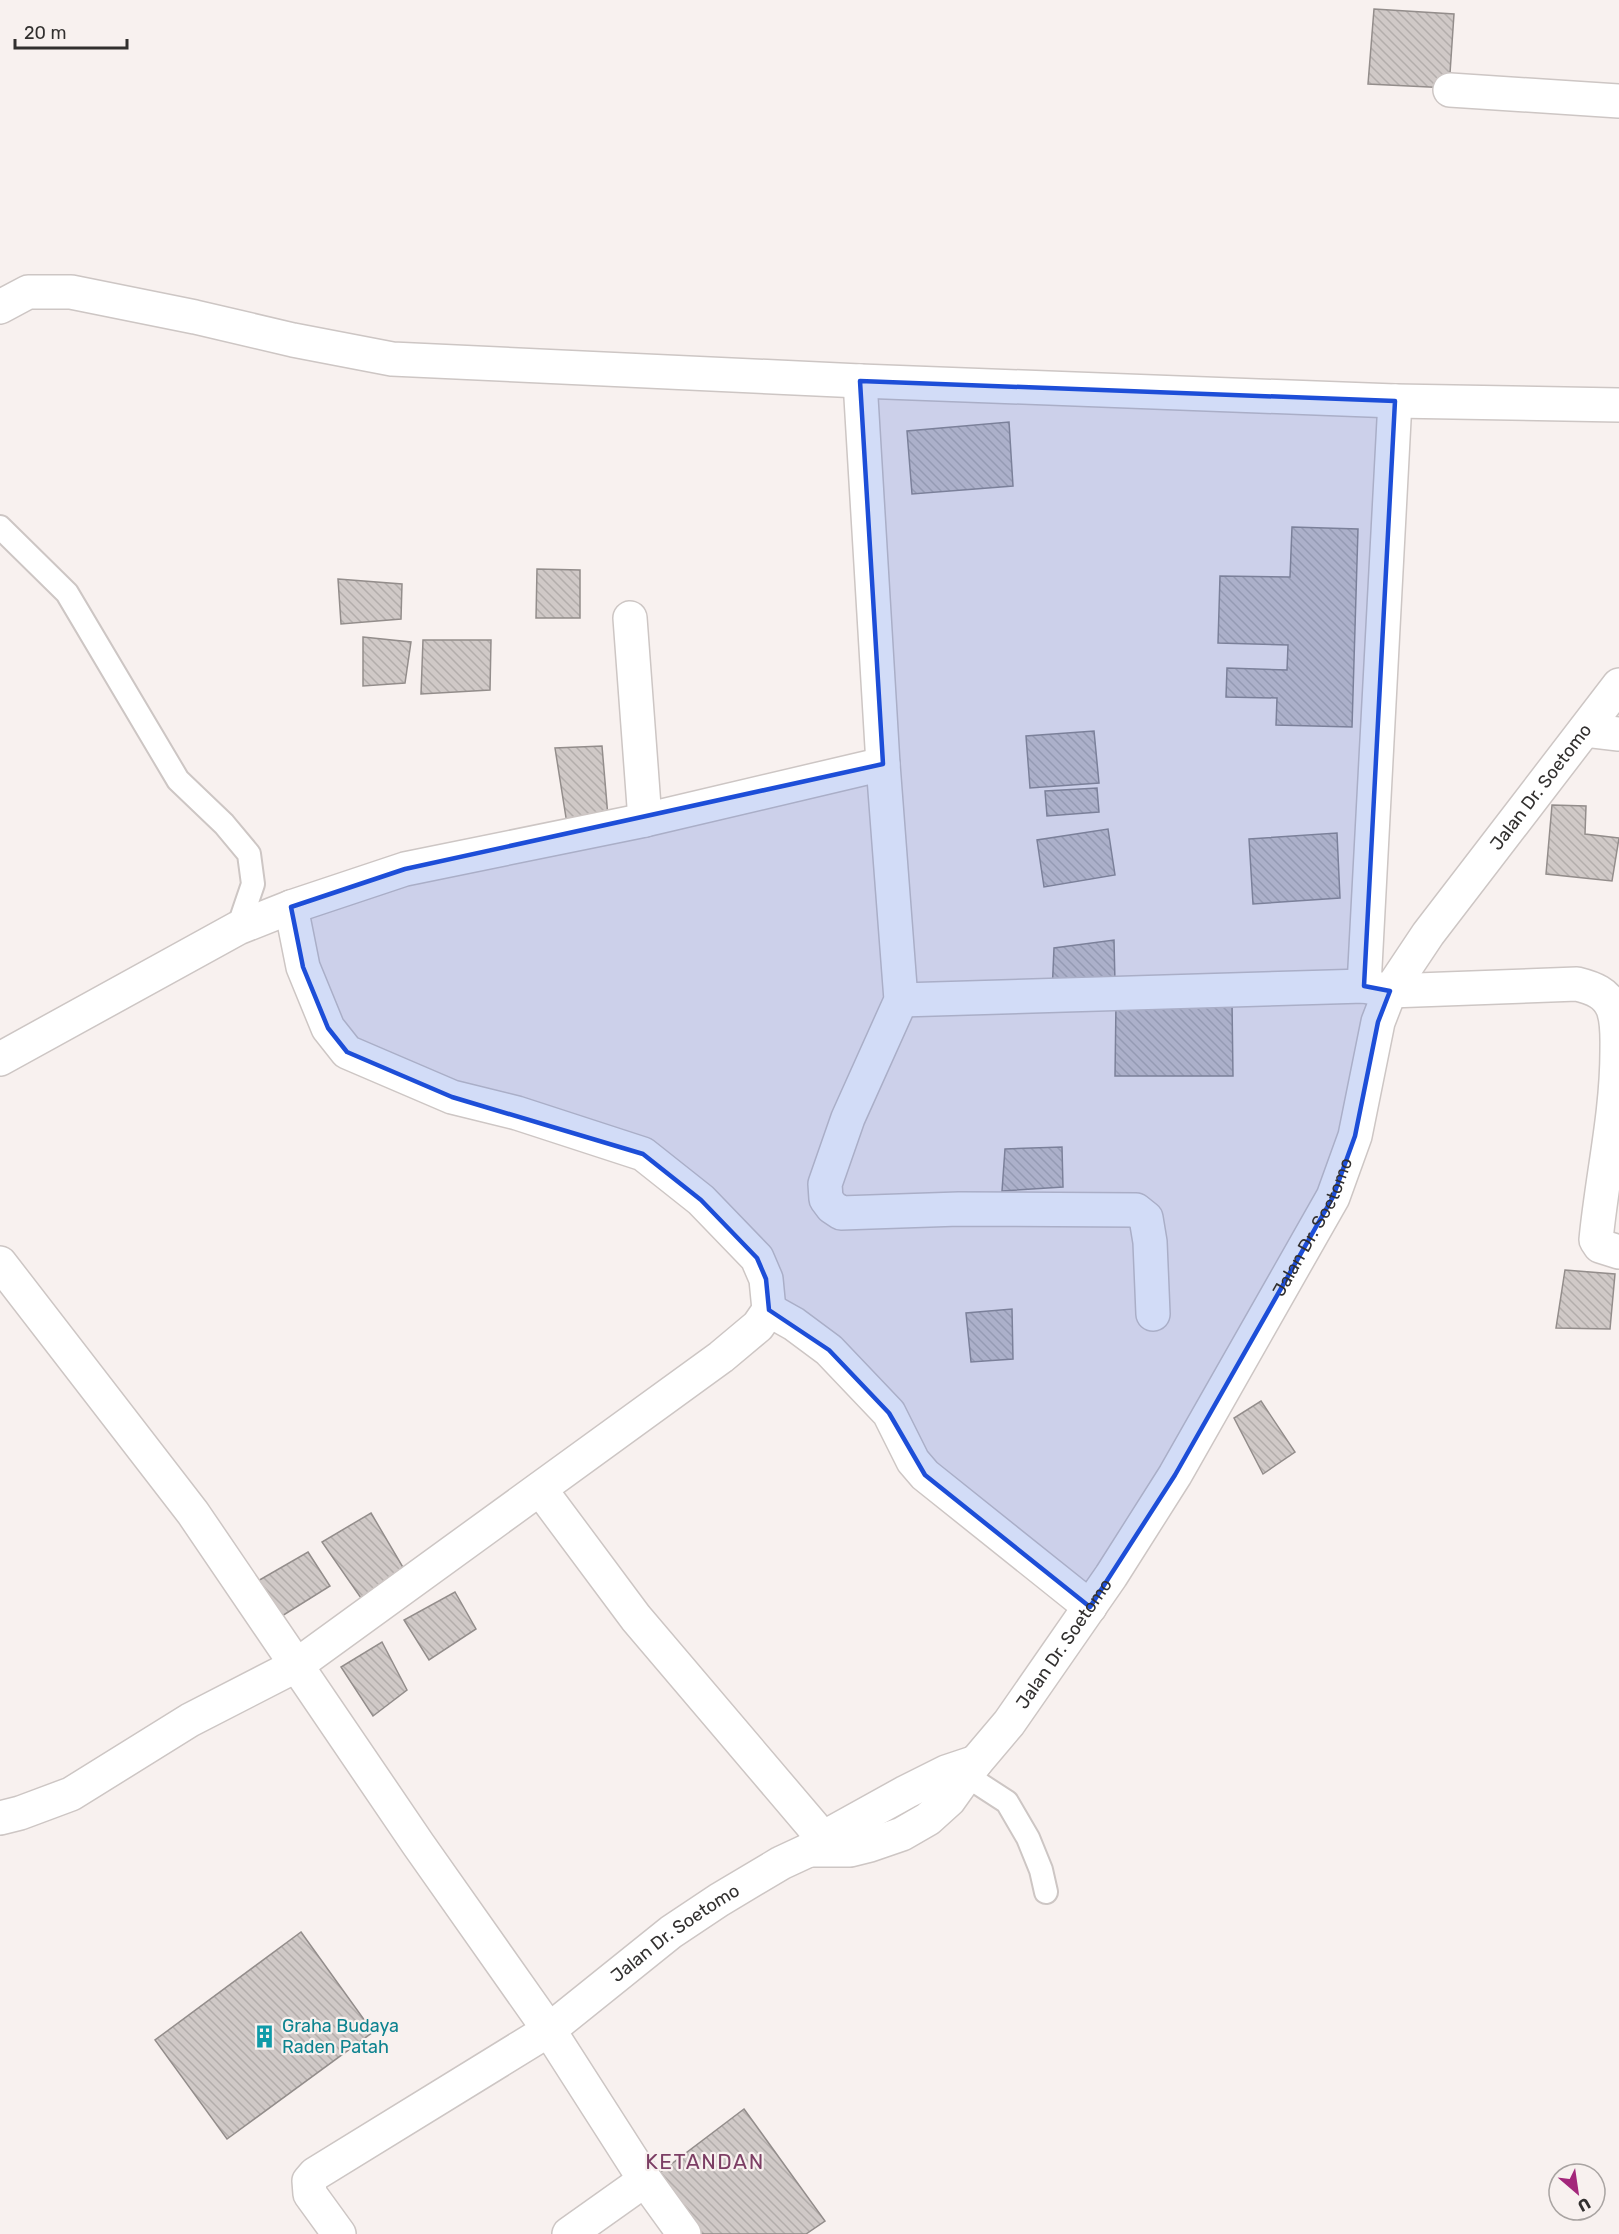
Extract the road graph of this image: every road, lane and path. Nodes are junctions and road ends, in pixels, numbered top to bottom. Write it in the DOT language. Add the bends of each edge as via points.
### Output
graph roads {
  1 [pos="1450,90"];
  2 [pos="1619,101"];
  3 [pos="0,306"];
  4 [pos="860,381"];
  5 [pos="1395,401"];
  6 [pos="1619,405"];
  7 [pos="0,527"];
  8 [pos="630,618"];
  9 [pos="1619,685"];
  10 [pos="1585,730"];
  11 [pos="1619,734"];
  12 [pos="883,764"];
  13 [pos="645,820"];
  14 [pos="291,907"];
  15 [pos="238,928"];
  16 [pos="1377,988"];
  17 [pos="901,1000"];
  18 [pos="0,1059"];
  19 [pos="1619,1252"];
  20 [pos="0,1263"];
  21 [pos="769,1310"];
  22 [pos="1153,1314"];
  23 [pos="540,1489"];
  24 [pos="1090,1606"];
  25 [pos="297,1665"];
  26 [pos="971,1769"];
  27 [pos="0,1818"];
  28 [pos="816,1844"];
  29 [pos="1046,1892"];
  30 [pos="549,2030"];
  31 [pos="645,2180"];
  32 [pos="339,2234"];
  33 [pos="569,2234"];
  34 [pos="684,2234"];
  1 -- 2 [label="street"];
  3 -- 4 [label="street" via="28,292 71,292 392,359"];
  4 -- 5 [label="street"];
  4 -- 12 [label="street"];
  5 -- 6 [label="street"];
  5 -- 16 [label="street"];
  7 -- 15 [label="lane" via="67,593 178,780 249,854 253,884"];
  8 -- 13 [label="street"];
  9 -- 10 [label="street, Jalan Dr. Soetomo"];
  10 -- 11 [label="street"];
  10 -- 16 [label="street, Jalan Dr. Soetomo" via="1428,934"];
  12 -- 13 [label="street"];
  12 -- 17 [label="street"];
  13 -- 14 [label="street" via="405,869"];
  14 -- 15 [label="street"];
  14 -- 21 [label="street" via="303,967 328,1028 347,1052 452,1097 517,1113 643,1154 701,1200 758,1258 766,1279"];
  15 -- 18 [label="street"];
  16 -- 17 [label="street"];
  16 -- 19 [label="street" via="1577,984 1597,990 1608,1000 1617,1033 1617,1088 1596,1240 1600,1246"];
  16 -- 24 [label="street, Jalan Dr. Soetomo" via="1376,1032 1355,1136 1333,1197 1175,1475"];
  17 -- 22 [label="street" via="848,1118 825,1184 826,1199 832,1207 841,1213 1136,1210 1146,1218 1150,1242"];
  20 -- 25 [label="street" via="193,1513"];
  21 -- 23 [label="street" via="758,1326 721,1357"];
  21 -- 24 [label="street" via="829,1350 889,1413 913,1461 926,1475"];
  23 -- 25 [label="street"];
  23 -- 28 [label="street" via="636,1618"];
  24 -- 26 [label="street, Jalan Dr. Soetomo" via="1009,1723"];
  25 -- 27 [label="street" via="190,1720 70,1794"];
  25 -- 30 [label="street"];
  26 -- 28 [label="street, Jalan Dr. Soetomo" via="946,1772"];
  26 -- 29 [label="lane" via="1007,1802 1028,1838"];
  28 -- 30 [label="street, Jalan Dr. Soetomo" via="671,1932"];
  30 -- 31 [label="street"];
  30 -- 32 [label="street, Jalan Dr. Soetomo" via="315,2174 309,2181 310,2194"];
  31 -- 33 [label="street"];
  31 -- 34 [label="street"];
}
